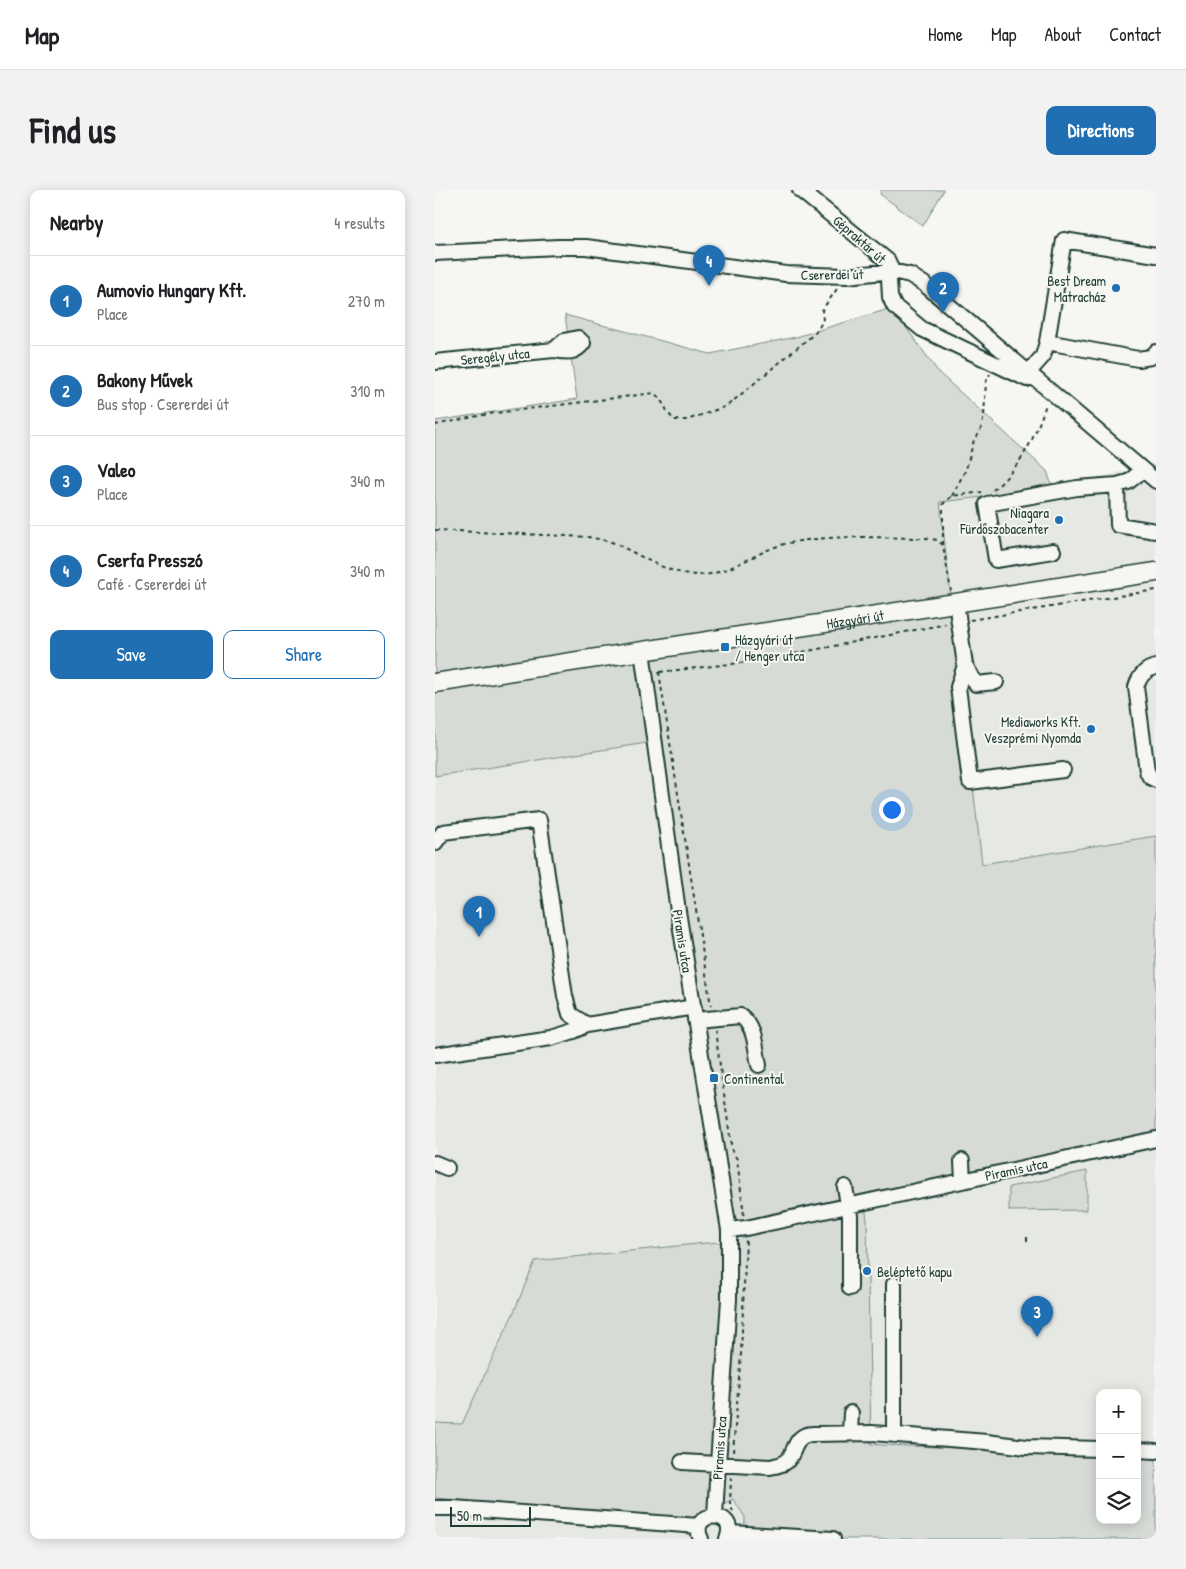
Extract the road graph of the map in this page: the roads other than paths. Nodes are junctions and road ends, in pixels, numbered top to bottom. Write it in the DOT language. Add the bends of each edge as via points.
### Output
graph roads {
  1 [pos="800,190"];
  2 [pos="435,254"];
  3 [pos="1156,255"];
  4 [pos="892,271"];
  5 [pos="1047,342"];
  6 [pos="555,350"];
  7 [pos="1156,352"];
  8 [pos="435,362"];
  9 [pos="1028,373"];
  10 [pos="1050,391"];
  11 [pos="1143,470"];
  12 [pos="1156,481"];
  13 [pos="1117,485"];
  14 [pos="1156,531"];
  15 [pos="1053,551"];
  16 [pos="1156,572"];
  17 [pos="955,603"];
  18 [pos="642,650"];
  19 [pos="965,665"];
  20 [pos="1156,667"];
  21 [pos="996,682"];
  22 [pos="435,683"];
  23 [pos="1063,770"];
  24 [pos="1156,780"];
  25 [pos="435,843"];
  26 [pos="695,1014"];
  27 [pos="587,1025"];
  28 [pos="435,1055"];
  29 [pos="759,1065"];
  30 [pos="1156,1139"];
  31 [pos="962,1161"];
  32 [pos="963,1181"];
  33 [pos="845,1188"];
  34 [pos="849,1205"];
  35 [pos="729,1230"];
  36 [pos="894,1284"];
  37 [pos="850,1288"];
  38 [pos="851,1413"];
  39 [pos="851,1433"];
  40 [pos="894,1435"];
  41 [pos="1096,1449"];
  42 [pos="1141,1450"];
  43 [pos="1156,1451"];
  44 [pos="682,1462"];
  45 [pos="718,1464"];
  46 [pos="435,1508"];
  47 [pos="715,1516"];
  48 [pos="700,1532"];
  49 [pos="728,1536"];
  50 [pos="833,1539"];
  1 -- 4 [label="street, Gépraktár út" via="888,261"];
  2 -- 4 [label="street, Csererdei út" via="586,247 786,274 847,276"];
  3 -- 5 [label="street" via="1065,240"];
  4 -- 9 [label="street, Csererdei út" via="910,275 924,284"];
  4 -- 10 [label="street" via="888,290 890,297 895,306 922,329"];
  5 -- 7 [label="street" via="1138,359 1151,357"];
  5 -- 9 [label="street" via="1043,356"];
  6 -- 8 [label="street, Seregély utca"];
  9 -- 10 [label="street, Csererdei út"];
  10 -- 11 [label="street, Csererdei út"];
  11 -- 12 [label="street, Csererdei út"];
  11 -- 13 [label="street"];
  13 -- 14 [label="street" via="1118,525"];
  13 -- 15 [label="street" via="1077,488 987,504 996,560"];
  16 -- 17 [label="main road, Házgyári út"];
  17 -- 18 [label="main road, Házgyári út"];
  17 -- 19 [label="street"];
  18 -- 22 [label="main road, Házgyári út"];
  18 -- 26 [label="street, Piramis utca"];
  19 -- 21 [label="street" via="977,684"];
  19 -- 23 [label="street" via="958,687 970,782"];
  20 -- 24 [label="street" via="1140,676 1136,688 1147,771"];
  25 -- 27 [label="street" via="443,832 539,820 565,996 570,1014"];
  26 -- 27 [label="street"];
  26 -- 29 [label="street" via="741,1016 752,1029"];
  26 -- 35 [label="street, Piramis utca"];
  27 -- 28 [label="street" via="551,1038"];
  30 -- 32 [label="street, Piramis utca"];
  31 -- 32 [label="street"];
  32 -- 34 [label="street, Piramis utca"];
  33 -- 34 [label="street"];
  34 -- 35 [label="street, Piramis utca"];
  34 -- 37 [label="street"];
  35 -- 45 [label="street, Piramis utca" via="729,1299"];
  36 -- 40 [label="street"];
  38 -- 39 [label="street"];
  39 -- 40 [label="street"];
  39 -- 45 [label="street" via="808,1434 795,1444 788,1460 779,1465"];
  40 -- 41 [label="street" via="1026,1447"];
  42 -- 43 [label="street"];
  44 -- 45 [label="street"];
  45 -- 47 [label="street, Piramis utca"];
  46 -- 48 [label="street" via="687,1526"];
  47 -- 48 [label="street" via="706,1518"];
  47 -- 49 [label="street" via="725,1520"];
  49 -- 50 [label="street"];
}
